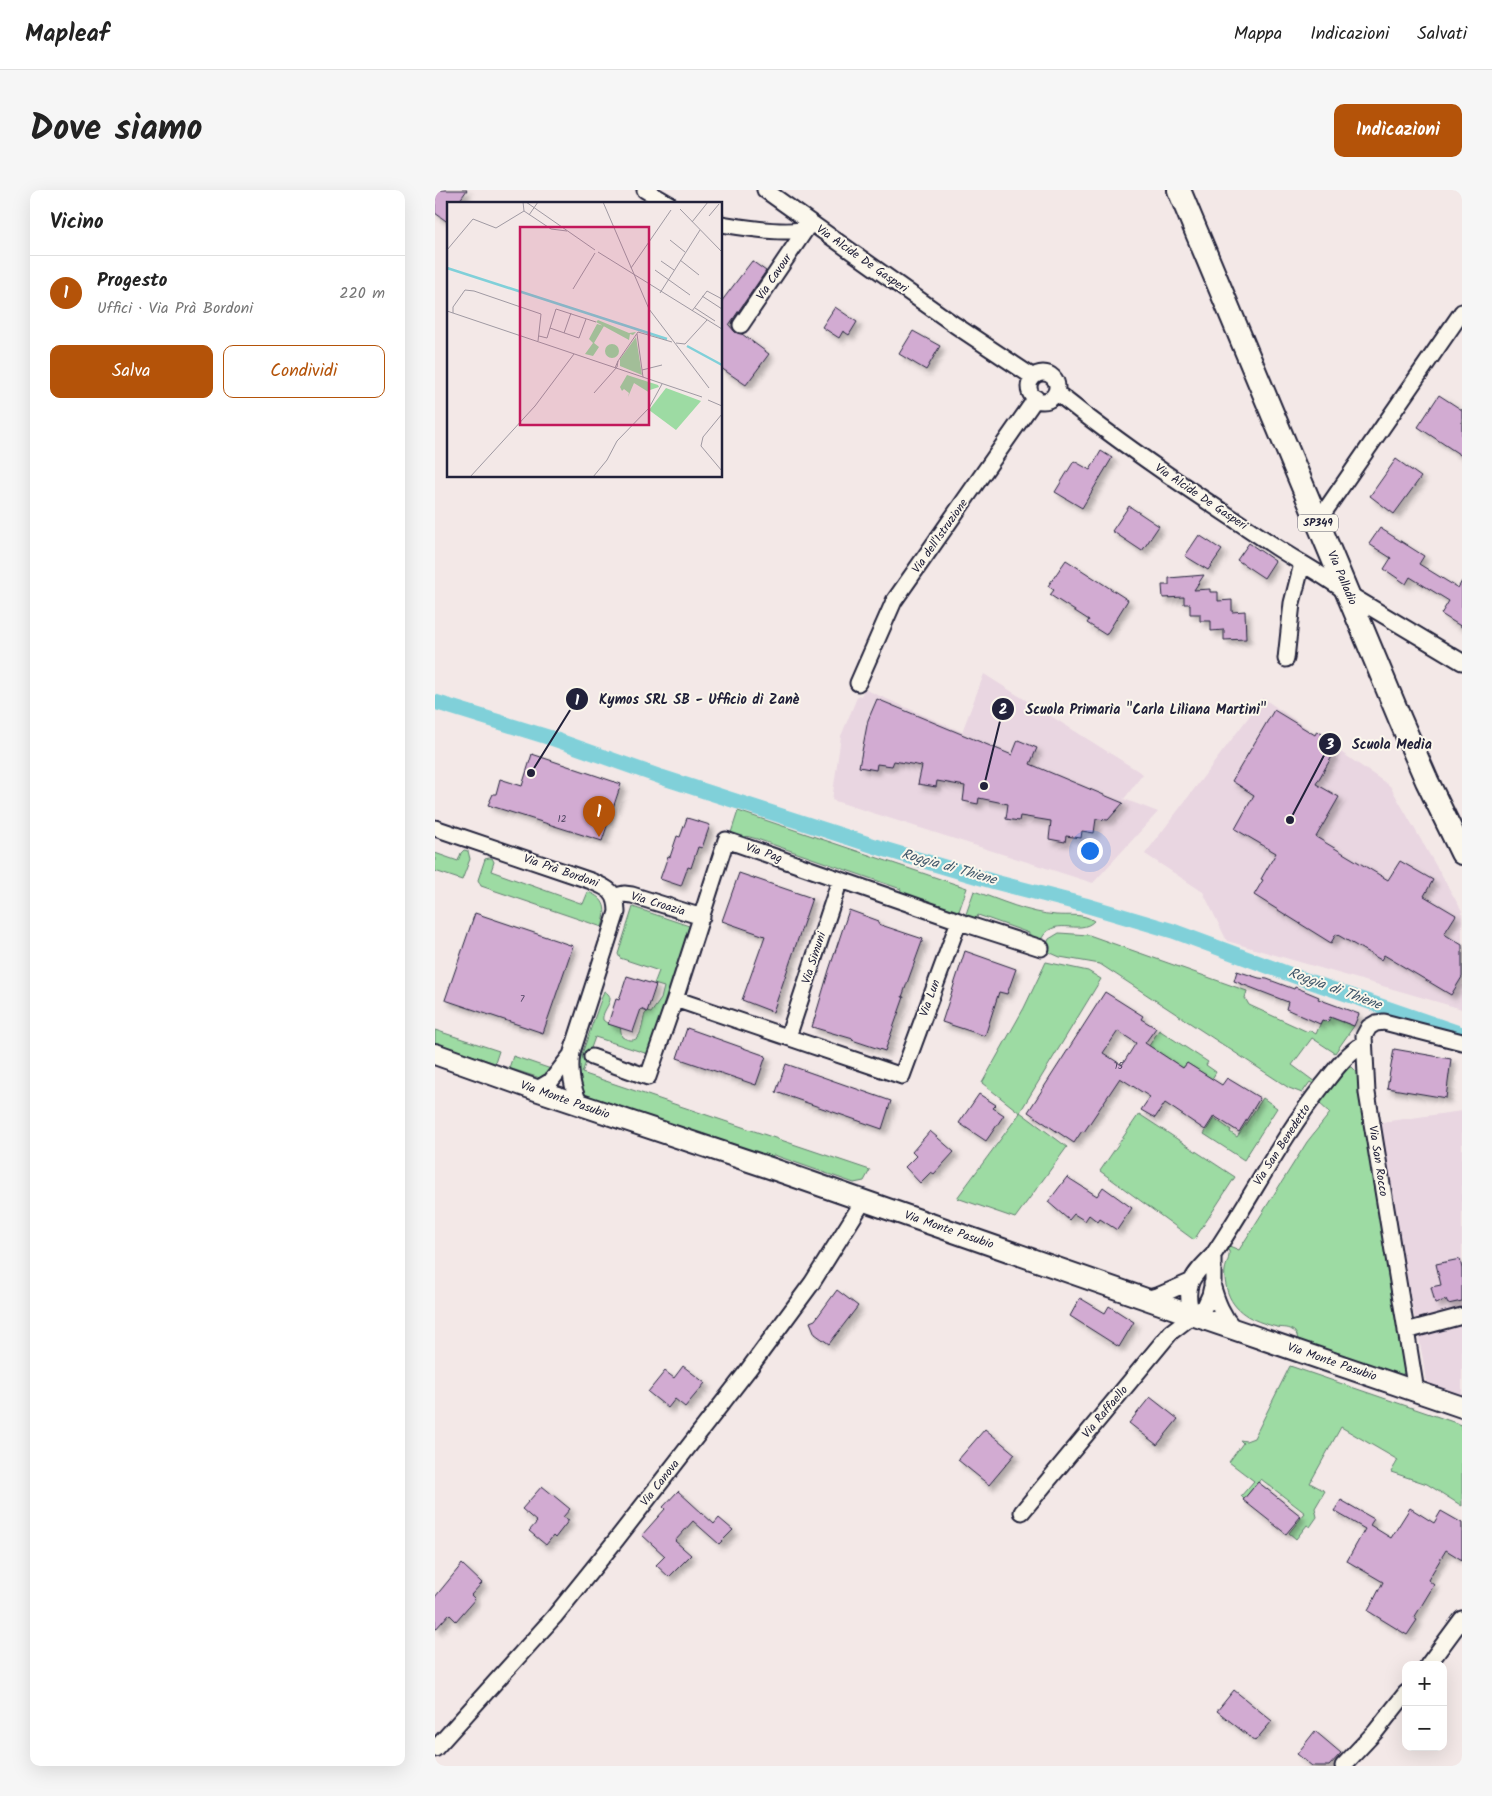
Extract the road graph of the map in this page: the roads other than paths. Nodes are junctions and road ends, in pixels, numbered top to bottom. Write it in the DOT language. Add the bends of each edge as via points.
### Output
graph roads {
  1 [pos="645,190"];
  2 [pos="765,190"];
  3 [pos="1179,190"];
  4 [pos="666,202"];
  5 [pos="723,224"];
  6 [pos="809,226"];
  7 [pos="1462,312"];
  8 [pos="741,325"];
  9 [pos="1033,377"];
  10 [pos="1055,392"];
  11 [pos="1036,398"];
  12 [pos="1318,521"];
  13 [pos="1302,564"];
  14 [pos="1350,595"];
  15 [pos="1286,659"];
  16 [pos="1462,662"];
  17 [pos="858,682"];
  18 [pos="435,828"];
  19 [pos="1462,853"];
  20 [pos="840,880"];
  21 [pos="615,896"];
  22 [pos="702,917"];
  23 [pos="959,921"];
  24 [pos="1041,948"];
  25 [pos="675,999"];
  26 [pos="788,1037"];
  27 [pos="1462,1042"];
  28 [pos="1363,1044"];
  29 [pos="572,1052"];
  30 [pos="435,1054"];
  31 [pos="592,1057"];
  32 [pos="535,1090"];
  33 [pos="580,1105"];
  34 [pos="864,1200"];
  35 [pos="1213,1255"];
  36 [pos="1190,1282"];
  37 [pos="1212,1284"];
  38 [pos="1146,1299"];
  39 [pos="1192,1315"];
  40 [pos="1462,1316"];
  41 [pos="1234,1329"];
  42 [pos="1406,1331"];
  43 [pos="1416,1391"];
  44 [pos="1462,1407"];
  45 [pos="1022,1512"];
  46 [pos="1462,1619"];
  47 [pos="1431,1661"];
  48 [pos="1402,1698"];
  49 [pos="435,1749"];
  50 [pos="1343,1766"];
  1 -- 4 [label="street"];
  2 -- 6 [label="street, Via Alcide De Gasperi"];
  3 -- 12 [label="main road, Via Palladio / SP349"];
  5 -- 6 [label="street" via="772,230"];
  6 -- 8 [label="street, Via Cavour"];
  6 -- 9 [label="street, Via Alcide De Gasperi"];
  7 -- 12 [label="street"];
  9 -- 10 [label="street, Via Alcide De Gasperi" via="1043,373 1051,376 1057,384"];
  9 -- 11 [label="street" via="1030,389"];
  10 -- 11 [label="street" via="1047,400"];
  10 -- 13 [label="street, Via Alcide De Gasperi" via="1088,419"];
  11 -- 17 [label="street, Via dell'Istruzione" via="895,601"];
  12 -- 14 [label="main road, Via Palladio / SP349"];
  13 -- 14 [label="street, Via Alcide De Gasperi"];
  13 -- 15 [label="street" via="1292,603"];
  14 -- 16 [label="street, Via Alcide De Gasperi"];
  14 -- 19 [label="main road, Via Palladio / SP349" via="1423,772"];
  18 -- 21 [label="street, Via Prà Bordoni" via="591,881 606,887"];
  20 -- 22 [label="street, Via Pag" via="726,840"];
  20 -- 23 [label="street, Via Pag"];
  20 -- 26 [label="street, Via Simuni"];
  21 -- 22 [label="street, Via Croazia" via="632,895"];
  21 -- 29 [label="street" via="617,912"];
  22 -- 25 [label="street, Via Pag"];
  23 -- 24 [label="street, Via Pag"];
  23 -- 26 [label="street, Via Lun" via="902,1076"];
  25 -- 26 [label="street"];
  25 -- 31 [label="street, Via Pag" via="648,1077"];
  27 -- 28 [label="street" via="1384,1022 1369,1027 1363,1036"];
  28 -- 35 [label="street, Via San Benedetto" via="1346,1057 1307,1106"];
  28 -- 42 [label="street, Via San Rocco" via="1367,1093"];
  29 -- 32 [label="street" via="551,1081"];
  29 -- 33 [label="street" via="570,1073"];
  30 -- 32 [label="main road, Via Monte Pasubio"];
  32 -- 33 [label="main road, Via Monte Pasubio"];
  33 -- 34 [label="main road, Via Monte Pasubio"];
  34 -- 38 [label="main road, Via Monte Pasubio"];
  34 -- 49 [label="street, Via Canova" via="813,1282 646,1501 554,1618"];
  35 -- 36 [label="street, Via San Benedetto"];
  35 -- 37 [label="street, Via San Benedetto"];
  36 -- 38 [label="street"];
  36 -- 39 [label="street" via="1187,1292"];
  37 -- 39 [label="street, Via San Benedetto" via="1205,1306"];
  37 -- 41 [label="street" via="1222,1314"];
  38 -- 39 [label="main road, Via Monte Pasubio"];
  39 -- 41 [label="main road, Via Monte Pasubio"];
  39 -- 45 [label="street, Via Raffaello" via="1171,1332"];
  40 -- 42 [label="street"];
  41 -- 43 [label="main road, Via Monte Pasubio"];
  42 -- 43 [label="street, Via San Rocco"];
  43 -- 44 [label="main road, Via Monte Pasubio"];
  46 -- 47 [label="street"];
  48 -- 50 [label="street"];
}
